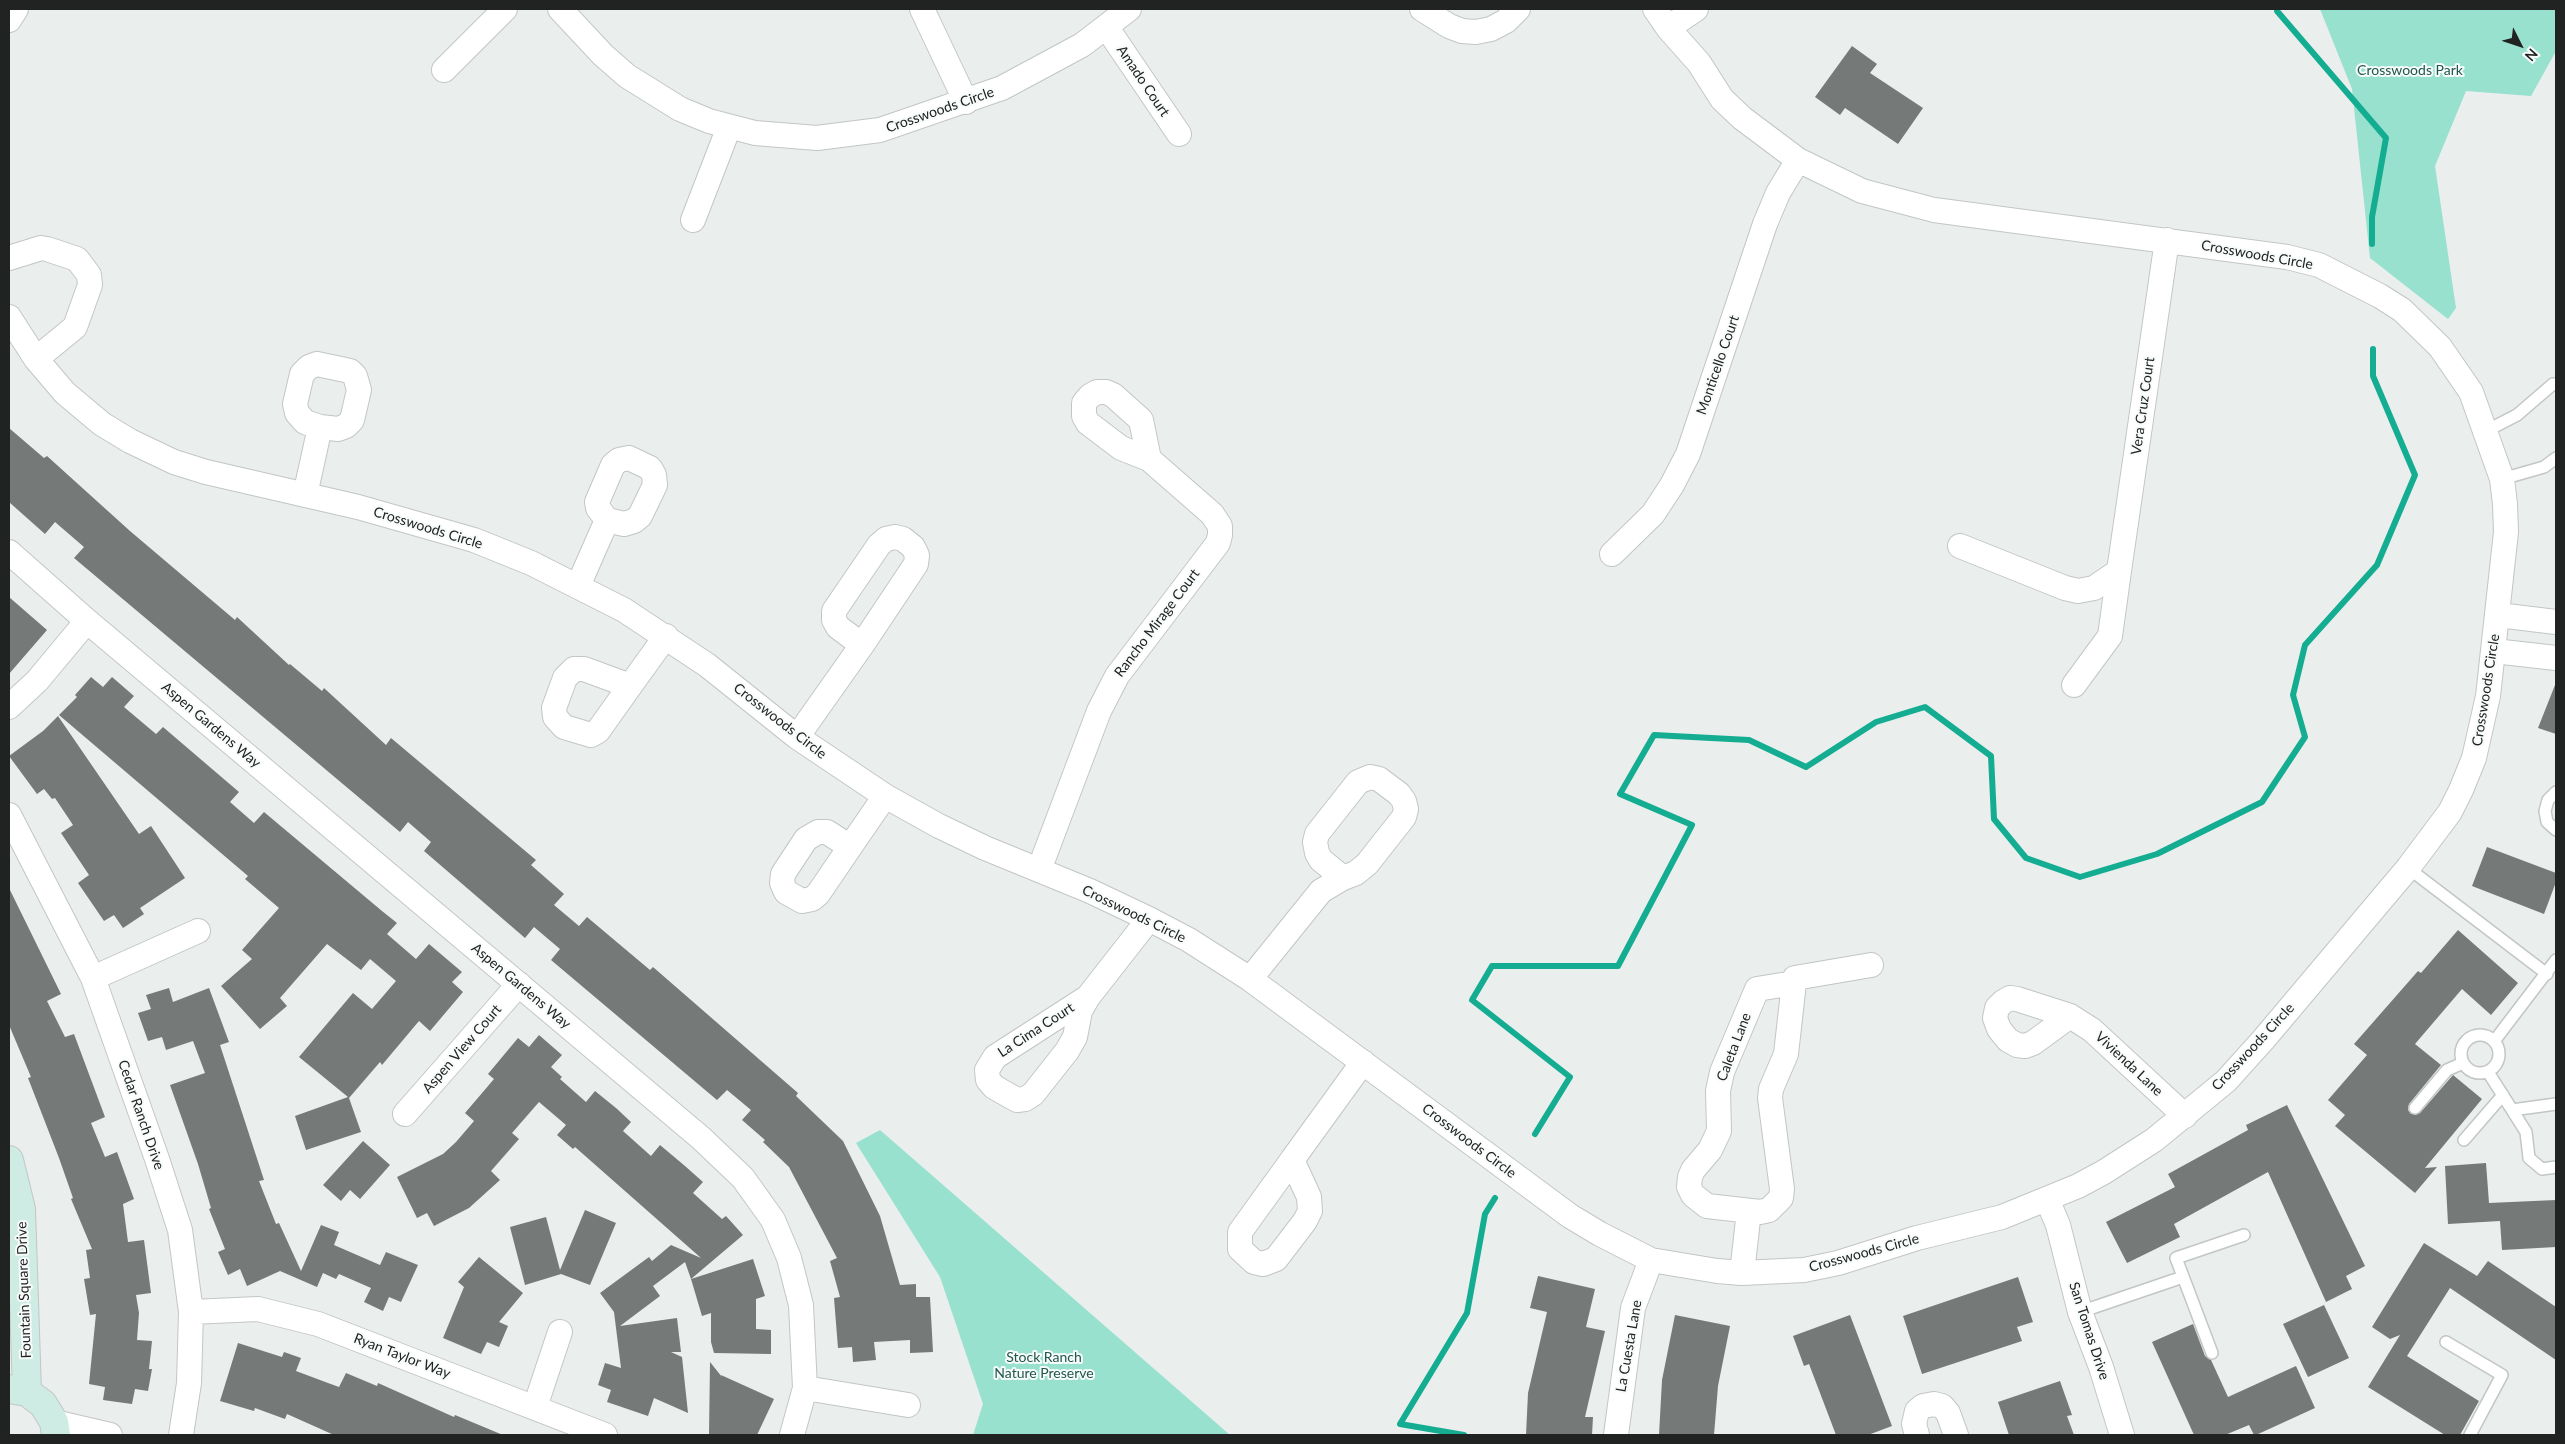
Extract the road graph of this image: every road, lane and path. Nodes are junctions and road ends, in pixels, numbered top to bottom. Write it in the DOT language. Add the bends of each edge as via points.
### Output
graph roads {
  1 [pos="16,9"];
  2 [pos="505,9"];
  3 [pos="560,9"];
  4 [pos="922,9"];
  5 [pos="1129,9"];
  6 [pos="1422,9"];
  7 [pos="1518,9"];
  8 [pos="1696,9"];
  9 [pos="1662,18"];
  10 [pos="9,20"];
  11 [pos="1107,28"];
  12 [pos="444,70"];
  13 [pos="966,102"];
  14 [pos="729,127"];
  15 [pos="1179,134"];
  16 [pos="1798,160"];
  17 [pos="694,220"];
  18 [pos="2167,240"];
  19 [pos="9,258"];
  20 [pos="9,317"];
  21 [pos="36,359"];
  22 [pos="2556,384"];
  23 [pos="320,427"];
  24 [pos="2486,431"];
  25 [pos="2556,458"];
  26 [pos="1149,459"];
  27 [pos="2502,479"];
  28 [pos="305,495"];
  29 [pos="608,520"];
  30 [pos="1960,546"];
  31 [pos="9,552"];
  32 [pos="1612,554"];
  33 [pos="2119,571"];
  34 [pos="578,586"];
  35 [pos="2498,614"];
  36 [pos="87,621"];
  37 [pos="2556,622"];
  38 [pos="666,636"];
  39 [pos="862,644"];
  40 [pos="2494,651"];
  41 [pos="2556,658"];
  42 [pos="2074,685"];
  43 [pos="630,686"];
  44 [pos="9,707"];
  45 [pos="797,736"];
  46 [pos="2556,792"];
  47 [pos="885,796"];
  48 [pos="9,815"];
  49 [pos="2556,830"];
  50 [pos="850,847"];
  51 [pos="2408,868"];
  52 [pos="1039,870"];
  53 [pos="1343,878"];
  54 [pos="1149,919"];
  55 [pos="198,931"];
  56 [pos="2556,960"];
  57 [pos="1872,965"];
  58 [pos="2547,974"];
  59 [pos="93,978"];
  60 [pos="1250,979"];
  61 [pos="1794,983"];
  62 [pos="519,984"];
  63 [pos="1088,996"];
  64 [pos="2070,1016"];
  65 [pos="2494,1040"];
  66 [pos="1363,1062"];
  67 [pos="2464,1063"];
  68 [pos="2488,1072"];
  69 [pos="2502,1095"];
  70 [pos="2556,1104"];
  71 [pos="2414,1108"];
  72 [pos="2512,1110"];
  73 [pos="405,1114"];
  74 [pos="2185,1116"];
  75 [pos="2464,1140"];
  76 [pos="9,1160"];
  77 [pos="1292,1160"];
  78 [pos="2556,1167"];
  79 [pos="2047,1199"];
  80 [pos="1748,1211"];
  81 [pos="2244,1235"];
  82 [pos="1651,1260"];
  83 [pos="1742,1273"];
  84 [pos="2183,1277"];
  85 [pos="191,1312"];
  86 [pos="2080,1312"];
  87 [pos="560,1332"];
  88 [pos="2446,1342"];
  89 [pos="2212,1353"];
  90 [pos="805,1388"];
  91 [pos="18,1391"];
  92 [pos="908,1404"];
  93 [pos="535,1407"];
  94 [pos="55,1429"];
  95 [pos="110,1435"];
  96 [pos="181,1435"];
  97 [pos="605,1435"];
  98 [pos="792,1435"];
  99 [pos="1616,1435"];
  100 [pos="1917,1435"];
  101 [pos="1956,1435"];
  102 [pos="2122,1435"];
  103 [pos="2470,1435"];
  1 -- 10 [label="street"];
  2 -- 12 [label="street"];
  3 -- 14 [label="street, Crosswoods Circle" via="626,76 680,109"];
  4 -- 13 [label="street"];
  5 -- 11 [label="street, Crosswoods Circle"];
  6 -- 7 [label="street" via="1449,26 1476,32 1506,21"];
  8 -- 9 [label="street"];
  9 -- 16 [label="street, Crosswoods Circle" via="1699,63 1722,98 1742,118"];
  11 -- 13 [label="street, Crosswoods Circle" via="1037,71"];
  11 -- 15 [label="street, Amado Court"];
  13 -- 14 [label="street, Crosswoods Circle" via="880,130 849,136 786,137"];
  14 -- 17 [label="street"];
  16 -- 18 [label="street, Crosswoods Circle" via="1862,192 1916,206"];
  16 -- 32 [label="street, Monticello Court" via="1778,193 1765,224 1688,454 1653,514"];
  18 -- 24 [label="street, Crosswoods Circle" via="2287,257 2319,265 2380,296 2402,310 2440,347 2471,392"];
  18 -- 33 [label="street, Vera Cruz Court"];
  19 -- 21 [label="street" via="41,248 48,249 76,259 89,275 90,285 76,328"];
  20 -- 21 [label="street, Crosswoods Circle"];
  21 -- 28 [label="street, Crosswoods Circle" via="65,393 102,424 130,441 174,462 206,472"];
  22 -- 24 [label="lane" via="2517,415"];
  23 -- 28 [label="street"];
  24 -- 27 [label="street, Crosswoods Circle"];
  25 -- 27 [label="lane" via="2544,467"];
  26 -- 52 [label="street, Rancho Mirage Court" via="1212,514 1220,526 1220,535 1218,542 1117,676 1099,711"];
  27 -- 35 [label="street, Crosswoods Circle" via="2506,532"];
  28 -- 34 [label="street, Crosswoods Circle" via="411,520 474,540"];
  29 -- 34 [label="street"];
  30 -- 33 [label="street" via="2078,591 2094,588"];
  31 -- 36 [label="street, Aspen Gardens Way"];
  33 -- 42 [label="street, Vera Cruz Court" via="2110,636"];
  34 -- 38 [label="street, Crosswoods Circle"];
  35 -- 37 [label="street"];
  35 -- 40 [label="street, Crosswoods Circle"];
  36 -- 44 [label="street" via="38,680"];
  36 -- 62 [label="street, Aspen Gardens Way"];
  38 -- 43 [label="street"];
  38 -- 45 [label="street, Crosswoods Circle"];
  39 -- 45 [label="street"];
  40 -- 41 [label="street"];
  40 -- 51 [label="street, Crosswoods Circle" via="2474,758 2450,812"];
  45 -- 47 [label="street, Crosswoods Circle"];
  46 -- 49 [label="lane" via="2548,800 2545,811 2547,822"];
  47 -- 50 [label="street"];
  47 -- 52 [label="street, Crosswoods Circle" via="939,826"];
  48 -- 59 [label="street, Cedar Ranch Drive"];
  51 -- 58 [label="lane"];
  51 -- 74 [label="street, Crosswoods Circle" via="2263,1040 2226,1081"];
  52 -- 54 [label="street, Crosswoods Circle"];
  53 -- 60 [label="street" via="1321,891"];
  54 -- 60 [label="street, Crosswoods Circle"];
  54 -- 63 [label="street, La Cima Court"];
  55 -- 59 [label="street"];
  56 -- 58 [label="lane"];
  57 -- 61 [label="street, Caleta Lane" via="1795,978"];
  58 -- 65 [label="lane"];
  59 -- 85 [label="street, Cedar Ranch Drive" via="180,1230"];
  60 -- 66 [label="street, Crosswoods Circle"];
  61 -- 80 [label="street, Caleta Lane" via="1786,1054 1770,1098 1782,1189 1780,1198 1769,1210"];
  61 -- 80 [label="street, Caleta Lane" via="1757,989 1722,1072 1718,1091 1719,1131 1710,1150 1690,1177 1689,1187 1699,1202"];
  62 -- 73 [label="street, Aspen View Court"];
  62 -- 90 [label="street, Aspen Gardens Way" via="744,1178 773,1220 789,1258 801,1305"];
  63 -- 63 [label="street, La Cima Court" via="1080,1011 1075,1037 1032,1094 1017,1100 994,1087 988,1080 987,1070 995,1056"];
  64 -- 74 [label="street, Vivienda Lane" via="2092,1030"];
  65 -- 67 [label="lane" via="2477,1034 2469,1038 2462,1045"];
  65 -- 68 [label="lane" via="2500,1058"];
  66 -- 77 [label="street"];
  66 -- 82 [label="street, Crosswoods Circle" via="1570,1216"];
  67 -- 68 [label="lane" via="2470,1070"];
  67 -- 71 [label="lane" via="2447,1070"];
  68 -- 69 [label="lane"];
  69 -- 72 [label="lane"];
  69 -- 75 [label="lane"];
  70 -- 72 [label="lane"];
  72 -- 78 [label="lane" via="2526,1132 2529,1158 2542,1169"];
  74 -- 79 [label="street, Crosswoods Circle" via="2104,1172"];
  76 -- 91 [label="street, Fountain Square Drive" via="21,1209"];
  79 -- 83 [label="street, Crosswoods Circle" via="2002,1217 1917,1238 1838,1263 1804,1270"];
  79 -- 86 [label="street, San Tomas Drive" via="2058,1226"];
  80 -- 83 [label="street"];
  81 -- 84 [label="lane" via="2176,1258"];
  82 -- 83 [label="street, Crosswoods Circle"];
  82 -- 99 [label="street, La Cuesta Lane" via="1633,1308"];
  84 -- 86 [label="lane"];
  84 -- 89 [label="lane"];
  85 -- 93 [label="street, Ryan Taylor Way" via="258,1309 318,1324"];
  85 -- 96 [label="street, Cedar Ranch Drive" via="189,1384"];
  86 -- 102 [label="street, San Tomas Drive"];
  87 -- 93 [label="street"];
  88 -- 103 [label="lane" via="2502,1376"];
  90 -- 92 [label="street"];
  90 -- 98 [label="street, Aspen Gardens Way"];
  91 -- 94 [label="street" via="44,1404"];
  93 -- 97 [label="street, Ryan Taylor Way"];
  94 -- 95 [label="street"];
  100 -- 101 [label="street" via="1914,1424 1917,1411 1934,1404 1942,1406 1948,1413"];
}
